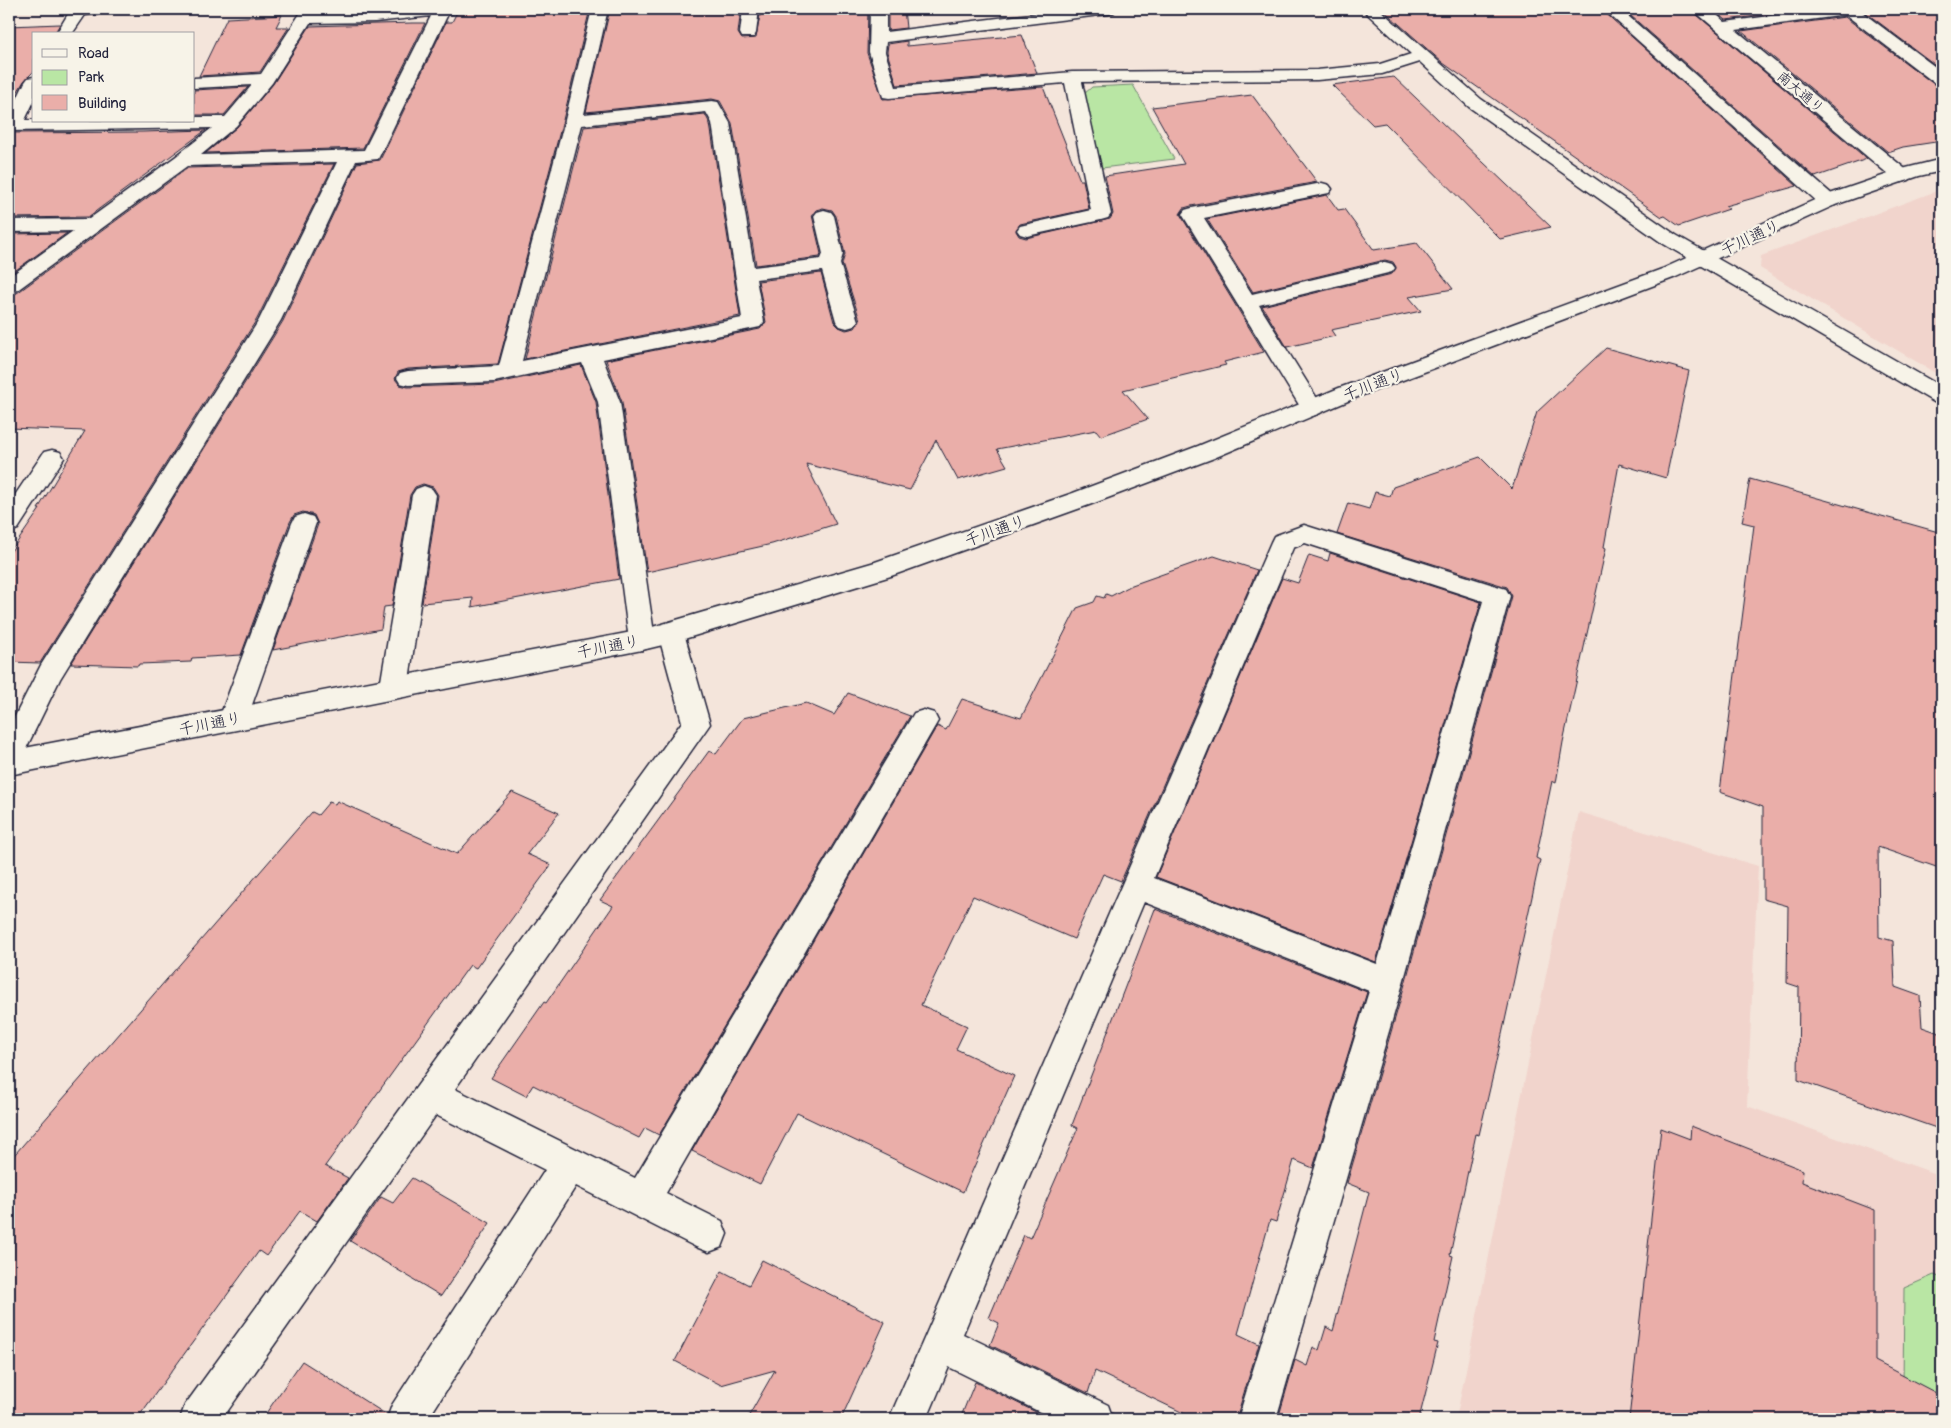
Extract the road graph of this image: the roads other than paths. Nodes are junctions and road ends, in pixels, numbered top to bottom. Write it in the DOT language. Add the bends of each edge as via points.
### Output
graph roads {
  1 [pos="108,9"];
  2 [pos="600,9"];
  3 [pos="751,9"];
  4 [pos="878,9"];
  5 [pos="1108,9"];
  6 [pos="1370,9"];
  7 [pos="1611,9"];
  8 [pos="1700,9"];
  9 [pos="1849,9"];
  10 [pos="79,10"];
  11 [pos="446,10"];
  12 [pos="308,14"];
  13 [pos="1722,27"];
  14 [pos="65,32"];
  15 [pos="748,33"];
  16 [pos="877,38"];
  17 [pos="1422,56"];
  18 [pos="1072,77"];
  19 [pos="266,79"];
  20 [pos="1942,80"];
  21 [pos="195,83"];
  22 [pos="32,89"];
  23 [pos="574,120"];
  24 [pos="230,122"];
  25 [pos="11,126"];
  26 [pos="349,156"];
  27 [pos="182,161"];
  28 [pos="1942,165"];
  29 [pos="1902,176"];
  30 [pos="1322,189"];
  31 [pos="1828,201"];
  32 [pos="824,216"];
  33 [pos="94,225"];
  34 [pos="9,226"];
  35 [pos="1027,230"];
  36 [pos="1704,258"];
  37 [pos="830,264"];
  38 [pos="1385,268"];
  39 [pos="745,274"];
  40 [pos="9,287"];
  41 [pos="1247,302"];
  42 [pos="847,321"];
  43 [pos="590,355"];
  44 [pos="509,371"];
  45 [pos="408,378"];
  46 [pos="1942,396"];
  47 [pos="1312,408"];
  48 [pos="52,458"];
  49 [pos="424,495"];
  50 [pos="304,523"];
  51 [pos="9,524"];
  52 [pos="657,636"];
  53 [pos="394,687"];
  54 [pos="233,719"];
  55 [pos="924,722"];
  56 [pos="9,755"];
  57 [pos="9,763"];
  58 [pos="1136,885"];
  59 [pos="1387,983"];
  60 [pos="432,1095"];
  61 [pos="570,1162"];
  62 [pos="642,1200"];
  63 [pos="709,1234"];
  64 [pos="942,1343"];
  65 [pos="199,1419"];
  66 [pos="406,1419"];
  67 [pos="908,1419"];
  68 [pos="1094,1419"];
  69 [pos="1257,1419"];
  1 -- 10 [label="street"];
  2 -- 23 [label="street"];
  3 -- 15 [label="street"];
  4 -- 16 [label="street"];
  5 -- 16 [label="street"];
  6 -- 17 [label="street"];
  7 -- 31 [label="street"];
  8 -- 13 [label="street, 南大通り"];
  9 -- 13 [label="street"];
  9 -- 20 [label="street"];
  10 -- 14 [label="street"];
  11 -- 12 [label="street" via="375,17"];
  11 -- 26 [label="street" via="371,155"];
  12 -- 19 [label="street"];
  13 -- 29 [label="street, 南大通り"];
  16 -- 18 [label="street" via="877,52 889,93"];
  17 -- 18 [label="street" via="1382,69 1317,75"];
  17 -- 36 [label="street" via="1475,103 1670,239"];
  18 -- 35 [label="street" via="1101,214"];
  19 -- 21 [label="street"];
  19 -- 24 [label="street"];
  22 -- 25 [label="street"];
  23 -- 39 [label="street" via="712,106 721,122"];
  23 -- 44 [label="street"];
  24 -- 25 [label="street"];
  24 -- 27 [label="street"];
  26 -- 27 [label="street"];
  26 -- 56 [label="street" via="270,320 50,673"];
  27 -- 33 [label="street"];
  28 -- 29 [label="street, 千川通り"];
  29 -- 31 [label="street, 千川通り"];
  30 -- 41 [label="street" via="1192,214"];
  31 -- 36 [label="street, 千川通り"];
  32 -- 37 [label="street" via="833,254"];
  33 -- 34 [label="street"];
  33 -- 40 [label="street"];
  36 -- 46 [label="street"];
  36 -- 47 [label="street, 千川通り"];
  37 -- 39 [label="street"];
  37 -- 42 [label="street"];
  38 -- 41 [label="street"];
  39 -- 43 [label="street" via="753,322"];
  41 -- 47 [label="street"];
  43 -- 44 [label="street"];
  43 -- 52 [label="street" via="609,402"];
  44 -- 45 [label="street" via="494,375"];
  47 -- 52 [label="street, 千川通り" via="1206,452 970,539 882,569"];
  48 -- 51 [label="street"];
  49 -- 53 [label="street"];
  50 -- 54 [label="street"];
  52 -- 53 [label="street, 千川通り"];
  52 -- 60 [label="street" via="696,724"];
  53 -- 54 [label="street, 千川通り"];
  54 -- 57 [label="street, 千川通り"];
  55 -- 62 [label="street"];
  58 -- 59 [label="street"];
  58 -- 59 [label="street" via="1283,542 1304,534 1497,596"];
  58 -- 64 [label="street"];
  59 -- 69 [label="street"];
  60 -- 61 [label="street"];
  60 -- 65 [label="street"];
  61 -- 62 [label="street"];
  61 -- 66 [label="street"];
  62 -- 63 [label="street"];
  64 -- 67 [label="street"];
  64 -- 68 [label="street"];
}
